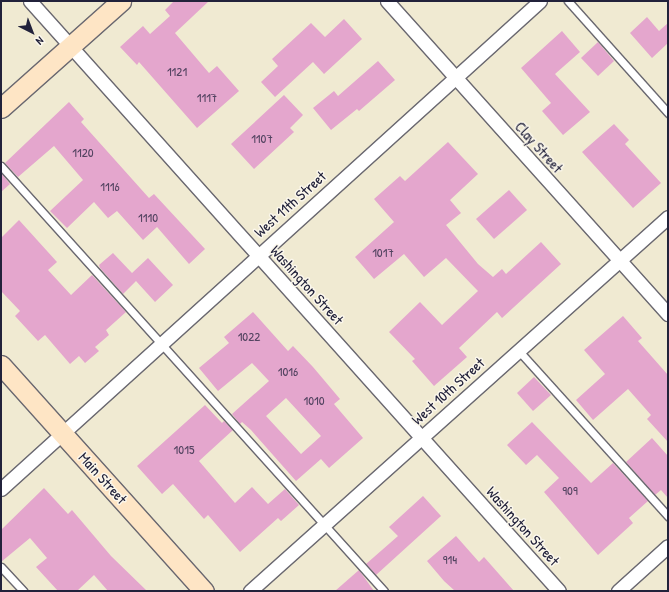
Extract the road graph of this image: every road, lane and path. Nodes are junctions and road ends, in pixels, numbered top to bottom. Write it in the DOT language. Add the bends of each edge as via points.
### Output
graph roads {
  1 [pos="30,1"];
  2 [pos="121,1"];
  3 [pos="387,1"];
  4 [pos="540,1"];
  5 [pos="568,1"];
  6 [pos="70,46"];
  7 [pos="455,77"];
  8 [pos="1,108"];
  9 [pos="668,113"];
  10 [pos="1,166"];
  11 [pos="668,217"];
  12 [pos="258,255"];
  13 [pos="619,260"];
  14 [pos="668,314"];
  15 [pos="161,344"];
  16 [pos="518,350"];
  17 [pos="1,365"];
  18 [pos="63,433"];
  19 [pos="421,437"];
  20 [pos="1,489"];
  21 [pos="668,516"];
  22 [pos="324,525"];
  23 [pos="668,546"];
  24 [pos="1,567"];
  25 [pos="23,591"];
  26 [pos="204,591"];
  27 [pos="250,591"];
  28 [pos="384,591"];
  29 [pos="559,591"];
  30 [pos="618,591"];
  1 -- 6 [label="street, Washington Street"];
  2 -- 6 [label="main road"];
  3 -- 7 [label="street, Clay Street"];
  4 -- 7 [label="street, West 11th Street"];
  5 -- 9 [label="lane"];
  6 -- 8 [label="main road"];
  6 -- 12 [label="street, Washington Street"];
  7 -- 12 [label="street, West 11th Street"];
  7 -- 13 [label="street, Clay Street"];
  10 -- 15 [label="lane"];
  11 -- 13 [label="street, West 10th Street"];
  12 -- 15 [label="street, West 11th Street"];
  12 -- 19 [label="street, Washington Street"];
  13 -- 14 [label="street, Clay Street"];
  13 -- 16 [label="street, West 10th Street"];
  15 -- 18 [label="street, West 11th Street"];
  15 -- 22 [label="lane"];
  16 -- 19 [label="street, West 10th Street"];
  16 -- 21 [label="lane"];
  17 -- 18 [label="main road, Main Street"];
  18 -- 20 [label="street, West 11th Street"];
  18 -- 26 [label="main road, Main Street"];
  19 -- 22 [label="street, West 10th Street"];
  19 -- 29 [label="street, Washington Street"];
  22 -- 27 [label="street, West 10th Street"];
  22 -- 28 [label="lane"];
  23 -- 30 [label="street"];
  24 -- 25 [label="lane"];
}
